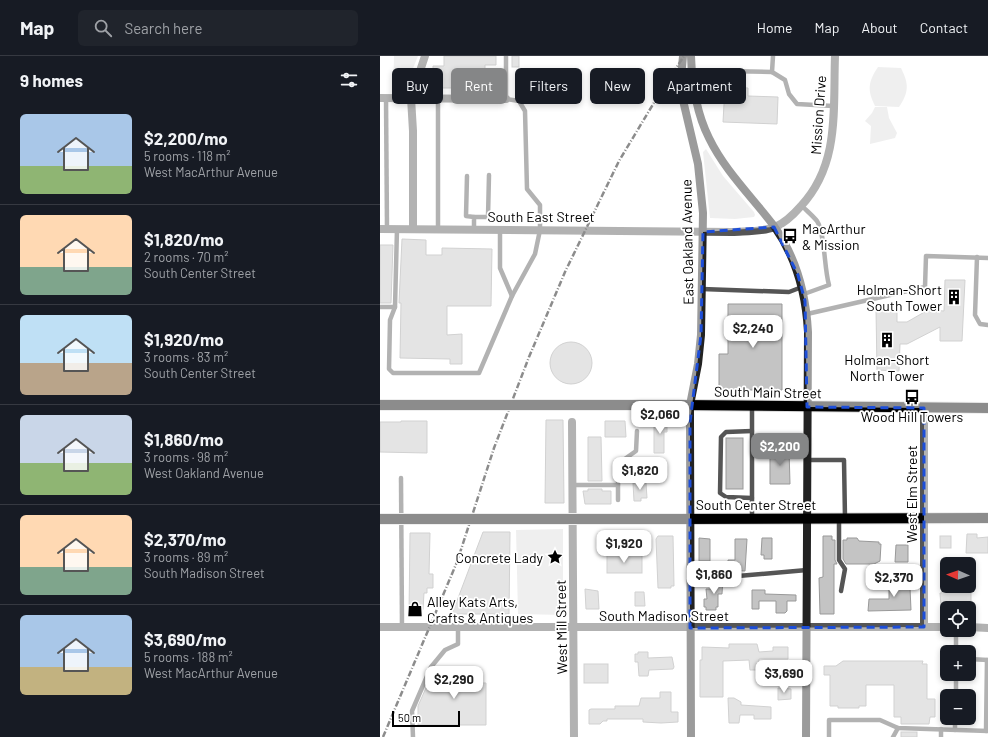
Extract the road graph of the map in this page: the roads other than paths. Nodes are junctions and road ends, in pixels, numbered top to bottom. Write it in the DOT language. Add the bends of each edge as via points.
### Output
graph roads {
  1 [pos="425,56"];
  2 [pos="506,56"];
  3 [pos="683,56"];
  4 [pos="690,56"];
  5 [pos="773,56"];
  6 [pos="835,56"];
  7 [pos="421,68"];
  8 [pos="506,68"];
  9 [pos="691,68"];
  10 [pos="746,72"];
  11 [pos="772,72"];
  12 [pos="383,98"];
  13 [pos="507,99"];
  14 [pos="411,104"];
  15 [pos="438,104"];
  16 [pos="697,104"];
  17 [pos="833,106"];
  18 [pos="489,175"];
  19 [pos="467,176"];
  20 [pos="802,206"];
  21 [pos="474,216"];
  22 [pos="774,227"];
  23 [pos="383,229"];
  24 [pos="397,229"];
  25 [pos="413,229"];
  26 [pos="438,229"];
  27 [pos="474,229"];
  28 [pos="500,229"];
  29 [pos="540,230"];
  30 [pos="703,232"];
  31 [pos="977,257"];
  32 [pos="988,258"];
  33 [pos="702,289"];
  34 [pos="803,290"];
  35 [pos="512,296"];
  36 [pos="380,307"];
  37 [pos="395,307"];
  38 [pos="807,314"];
  39 [pos="988,324"];
  40 [pos="380,405"];
  41 [pos="690,405"];
  42 [pos="752,406"];
  43 [pos="807,407"];
  44 [pos="924,408"];
  45 [pos="988,408"];
  46 [pos="572,422"];
  47 [pos="637,431"];
  48 [pos="752,431"];
  49 [pos="807,460"];
  50 [pos="401,478"];
  51 [pos="572,485"];
  52 [pos="618,485"];
  53 [pos="752,498"];
  54 [pos="618,500"];
  55 [pos="690,518"];
  56 [pos="752,518"];
  57 [pos="807,518"];
  58 [pos="842,518"];
  59 [pos="924,518"];
  60 [pos="988,518"];
  61 [pos="380,519"];
  62 [pos="807,570"];
  63 [pos="690,573"];
  64 [pos="841,591"];
  65 [pos="380,627"];
  66 [pos="402,627"];
  67 [pos="924,627"];
  68 [pos="940,627"];
  69 [pos="976,627"];
  70 [pos="458,628"];
  71 [pos="574,628"];
  72 [pos="690,628"];
  73 [pos="807,628"];
  74 [pos="988,628"];
  75 [pos="976,659"];
  76 [pos="988,660"];
  77 [pos="955,725"];
  78 [pos="898,728"];
  79 [pos="941,729"];
  80 [pos="955,730"];
  81 [pos="987,731"];
  82 [pos="413,737"];
  83 [pos="574,737"];
  84 [pos="691,737"];
  85 [pos="806,737"];
  86 [pos="829,737"];
  87 [pos="893,737"];
  88 [pos="941,737"];
  1 -- 7 [label="street"];
  2 -- 8 [label="lane"];
  3 -- 30 [label="main road, East Oakland Avenue" via="680,77 682,96 698,164"];
  4 -- 9 [label="main road"];
  5 -- 11 [label="lane"];
  6 -- 17 [label="street, Mission Drive"];
  10 -- 11 [label="lane"];
  11 -- 17 [label="lane" via="785,80 789,94 797,104"];
  12 -- 23 [label="lane"];
  13 -- 29 [label="lane" via="519,101 525,111 526,189 540,205"];
  14 -- 25 [label="street"];
  15 -- 26 [label="lane"];
  16 -- 22 [label="main road" via="703,124 717,152"];
  17 -- 20 [label="street, Mission Drive" via="832,141 828,161 816,188"];
  18 -- 21 [label="lane" via="488,217"];
  19 -- 21 [label="lane" via="466,216"];
  20 -- 22 [label="street, Mission Drive"];
  20 -- 34 [label="lane" via="817,221 821,232 829,285"];
  21 -- 27 [label="lane"];
  22 -- 30 [label="street, Mission Drive" via="732,232"];
  22 -- 34 [label="main road" via="788,251"];
  23 -- 24 [label="street, South East Street"];
  24 -- 25 [label="street, South East Street"];
  24 -- 37 [label="lane"];
  25 -- 26 [label="street, South East Street"];
  26 -- 27 [label="street, South East Street"];
  27 -- 28 [label="street, South East Street"];
  28 -- 29 [label="street, South East Street"];
  28 -- 35 [label="lane" via="500,268"];
  29 -- 30 [label="street, South East Street"];
  29 -- 35 [label="lane" via="535,254"];
  30 -- 33 [label="main road, East Oakland Avenue"];
  31 -- 32 [label="lane"];
  31 -- 38 [label="lane" via="926,256 925,287"];
  31 -- 39 [label="lane" via="975,315 980,324"];
  33 -- 34 [label="lane" via="789,292"];
  33 -- 41 [label="main road, East Oakland Avenue" via="702,335"];
  34 -- 38 [label="main road"];
  35 -- 37 [label="lane" via="480,373 393,373 389,368 390,320"];
  36 -- 37 [label="lane"];
  38 -- 43 [label="main road"];
  40 -- 41 [label="main road, South Main Street, bridge"];
  41 -- 42 [label="main road, South Main Street"];
  41 -- 55 [label="main road, East Oakland Avenue"];
  42 -- 43 [label="main road, South Main Street"];
  42 -- 48 [label="lane"];
  43 -- 44 [label="main road, South Main Street"];
  43 -- 49 [label="main road"];
  44 -- 45 [label="main road, South Main Street"];
  44 -- 59 [label="street, West Elm Street"];
  46 -- 51 [label="street, West Mill Street"];
  47 -- 52 [label="lane" via="636,451 619,463"];
  48 -- 53 [label="lane"];
  48 -- 53 [label="lane" via="726,432 721,437 720,492 726,497"];
  49 -- 57 [label="main road"];
  49 -- 58 [label="lane" via="844,460"];
  50 -- 66 [label="lane"];
  51 -- 52 [label="lane"];
  51 -- 71 [label="street, West Mill Street"];
  52 -- 54 [label="lane"];
  53 -- 56 [label="lane"];
  55 -- 56 [label="main road, South Center Street"];
  55 -- 61 [label="main road, South Center Street, bridge"];
  55 -- 63 [label="main road, East Oakland Avenue"];
  56 -- 57 [label="main road, South Center Street"];
  57 -- 58 [label="main road, South Center Street"];
  57 -- 62 [label="main road"];
  58 -- 59 [label="main road, South Center Street"];
  58 -- 64 [label="lane" via="839,560 845,569"];
  59 -- 60 [label="main road, South Center Street"];
  59 -- 67 [label="street, West Elm Street"];
  62 -- 63 [label="lane" via="738,576 726,573"];
  62 -- 73 [label="main road"];
  63 -- 72 [label="main road, East Oakland Avenue"];
  65 -- 66 [label="street, South Madison Street"];
  66 -- 70 [label="street, South Madison Street"];
  67 -- 68 [label="street, South Madison Street"];
  67 -- 73 [label="street, South Madison Street"];
  69 -- 74 [label="street"];
  70 -- 71 [label="street, South Madison Street"];
  70 -- 82 [label="lane" via="458,644 445,650 431,667 412,711"];
  71 -- 72 [label="street, South Madison Street"];
  71 -- 83 [label="street, West Mill Street"];
  72 -- 73 [label="street, South Madison Street"];
  72 -- 84 [label="main road, East Oakland Avenue"];
  73 -- 85 [label="main road"];
  75 -- 76 [label="lane"];
  76 -- 81 [label="lane"];
  77 -- 80 [label="lane"];
  78 -- 79 [label="lane"];
  78 -- 86 [label="lane" via="880,720 829,720"];
  78 -- 87 [label="lane"];
  79 -- 80 [label="lane"];
  79 -- 88 [label="lane"];
  80 -- 81 [label="lane"];
}
